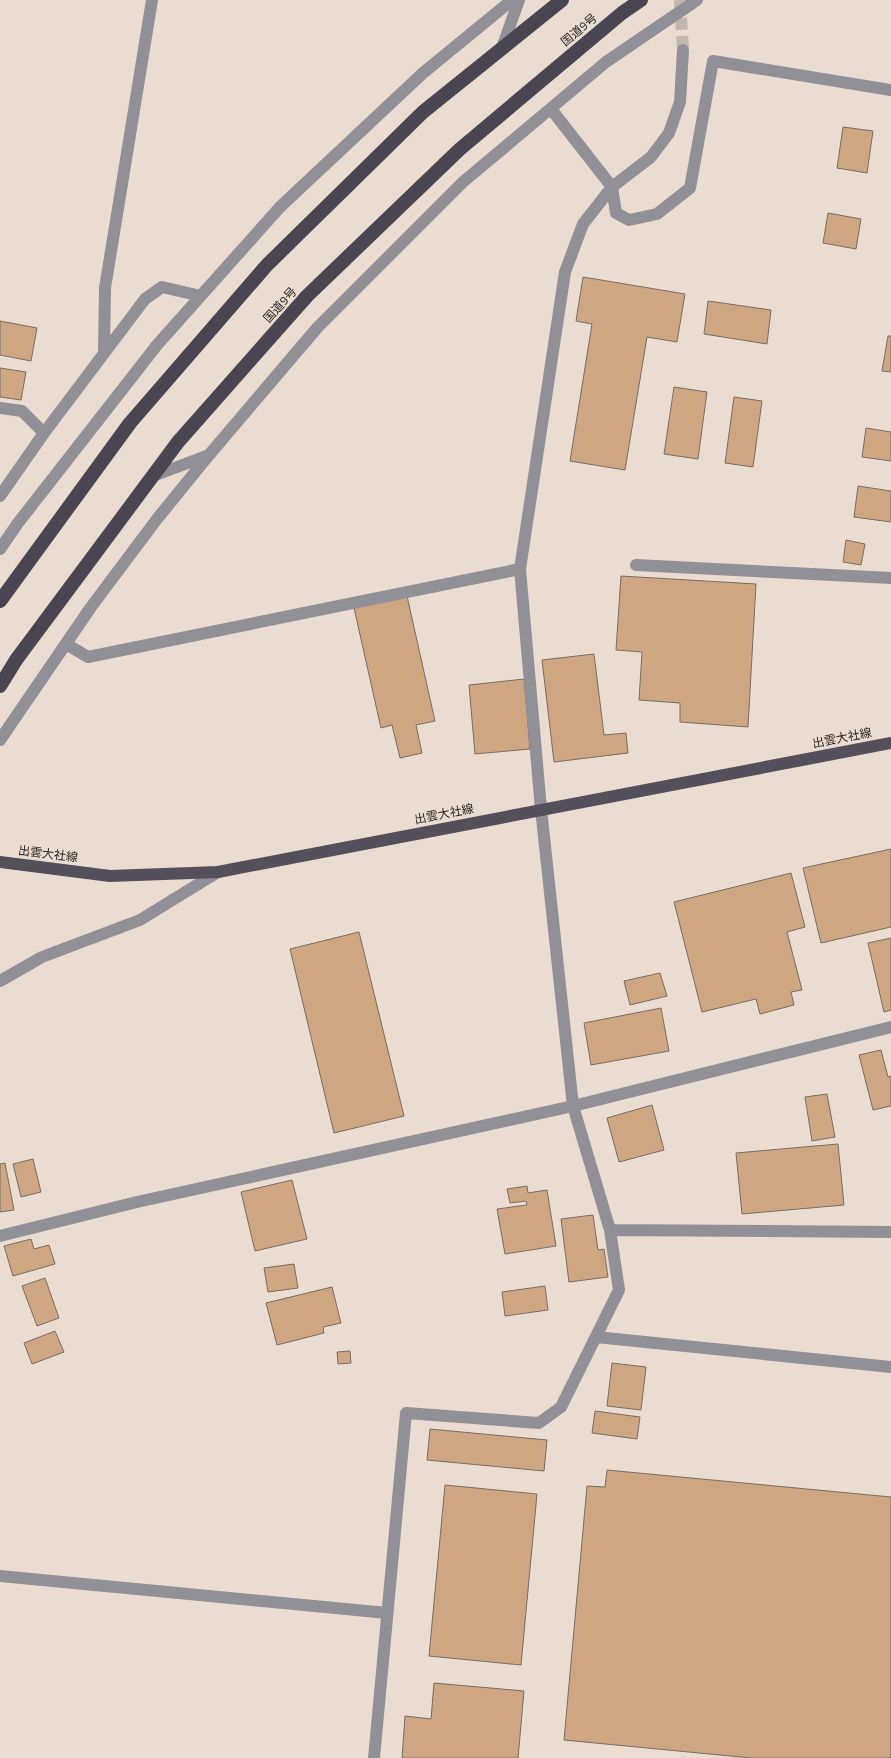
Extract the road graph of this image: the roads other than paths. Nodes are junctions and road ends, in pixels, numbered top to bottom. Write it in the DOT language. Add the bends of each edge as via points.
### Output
graph roads {
  1 [pos="152,0"];
  2 [pos="512,0"];
  3 [pos="519,0"];
  4 [pos="562,0"];
  5 [pos="641,0"];
  6 [pos="693,1"];
  7 [pos="502,48"];
  8 [pos="683,50"];
  9 [pos="891,90"];
  10 [pos="551,109"];
  11 [pos="612,187"];
  12 [pos="200,296"];
  13 [pos="104,353"];
  14 [pos="0,408"];
  15 [pos="44,433"];
  16 [pos="209,455"];
  17 [pos="152,476"];
  18 [pos="0,496"];
  19 [pos="0,549"];
  20 [pos="636,565"];
  21 [pos="520,569"];
  22 [pos="891,578"];
  23 [pos="0,601"];
  24 [pos="66,644"];
  25 [pos="0,686"];
  26 [pos="0,740"];
  27 [pos="891,743"];
  28 [pos="541,809"];
  29 [pos="0,862"];
  30 [pos="218,872"];
  31 [pos="0,981"];
  32 [pos="891,1028"];
  33 [pos="573,1106"];
  34 [pos="610,1230"];
  35 [pos="891,1232"];
  36 [pos="0,1236"];
  37 [pos="596,1337"];
  38 [pos="891,1367"];
  39 [pos="0,1576"];
  40 [pos="387,1613"];
  41 [pos="374,1758"];
  1 -- 13 [label="street" via="105,288"];
  2 -- 12 [label="street" via="423,72 280,207"];
  3 -- 7 [label="street"];
  4 -- 7 [label="highway"];
  5 -- 17 [label="highway, 国道9号" via="622,12 460,149 307,296"];
  6 -- 10 [label="street" via="606,62"];
  7 -- 23 [label="highway" via="423,112 267,265 130,423"];
  8 -- 11 [label="street" via="680,102 669,133 651,157"];
  9 -- 11 [label="street" via="713,61 690,188 657,214 629,220 616,213"];
  10 -- 11 [label="street"];
  10 -- 16 [label="street" via="464,182 316,328"];
  11 -- 21 [label="street" via="583,224 565,272"];
  12 -- 13 [label="street" via="162,287 145,299"];
  12 -- 19 [label="street" via="157,345"];
  13 -- 15 [label="street"];
  14 -- 15 [label="street" via="22,412"];
  15 -- 18 [label="street"];
  16 -- 17 [label="street"];
  16 -- 24 [label="street"];
  17 -- 25 [label="highway, 国道9号"];
  20 -- 22 [label="street"];
  21 -- 24 [label="street" via="88,657"];
  21 -- 28 [label="street"];
  24 -- 26 [label="street"];
  27 -- 28 [label="main road, 出雲大社線"];
  28 -- 30 [label="main road, 出雲大社線"];
  28 -- 33 [label="street"];
  29 -- 30 [label="main road, 出雲大社線" via="110,876"];
  30 -- 31 [label="street" via="140,920 42,957"];
  32 -- 33 [label="street"];
  33 -- 34 [label="street"];
  33 -- 36 [label="street" via="137,1202"];
  34 -- 35 [label="street"];
  34 -- 37 [label="street" via="619,1290"];
  37 -- 38 [label="street"];
  37 -- 40 [label="street" via="561,1408 539,1423 406,1413"];
  39 -- 40 [label="street"];
  40 -- 41 [label="street"];
}
